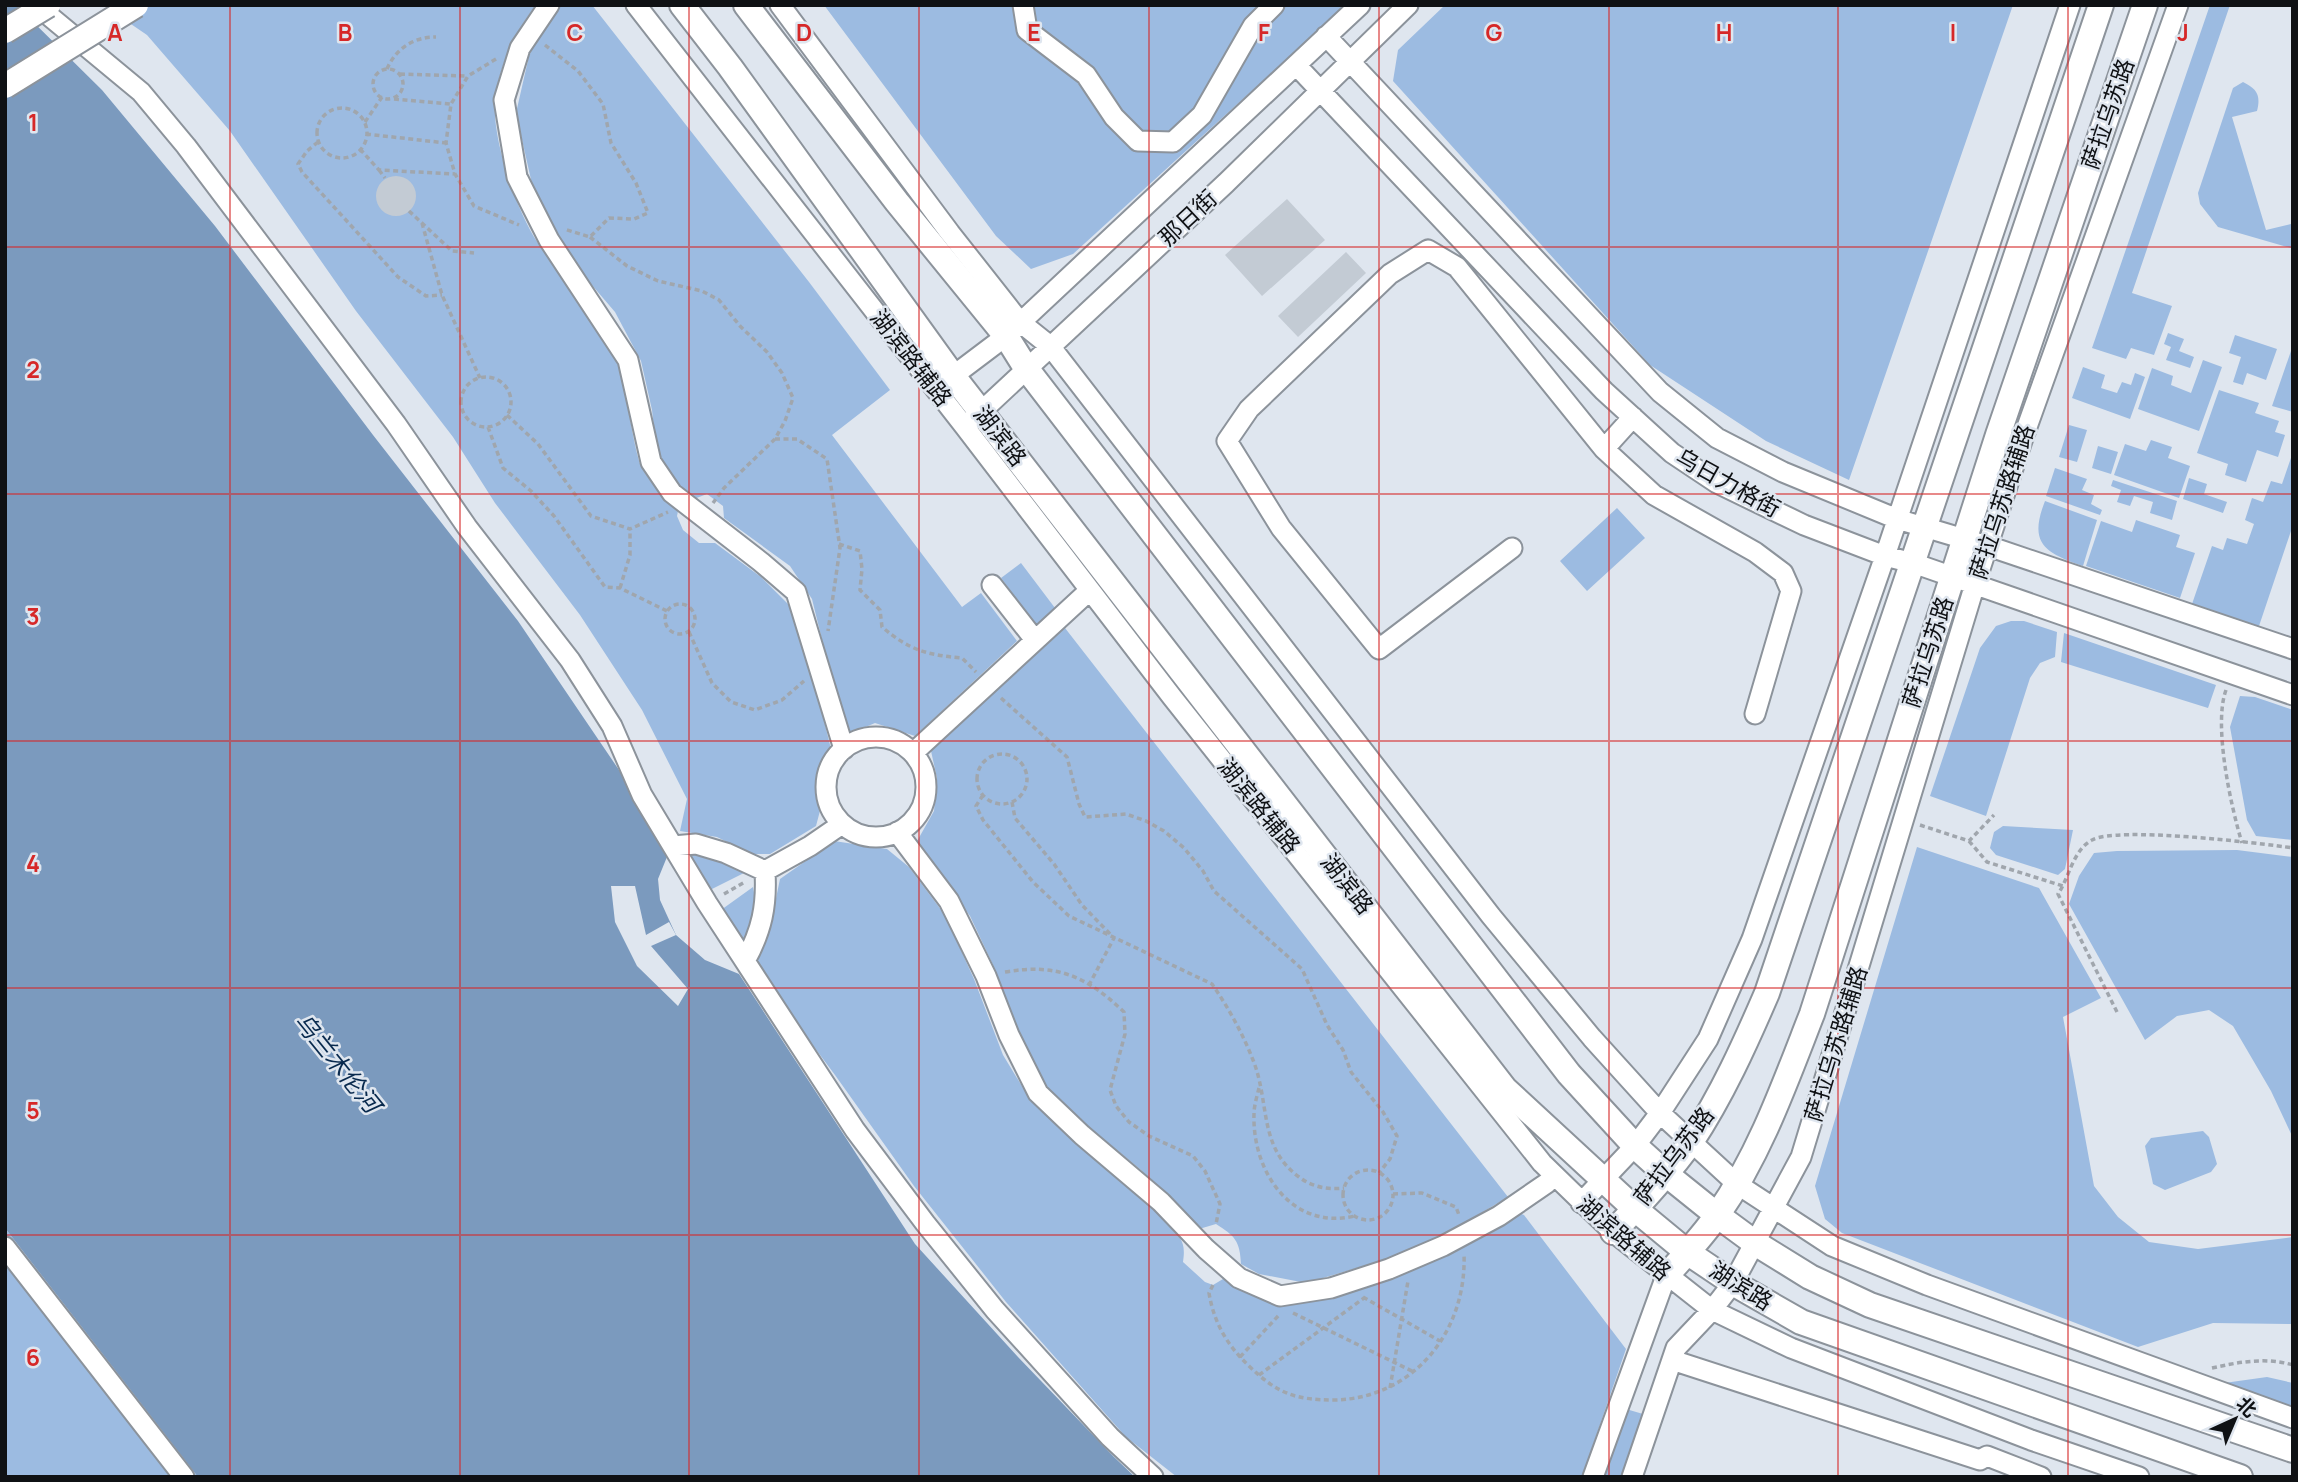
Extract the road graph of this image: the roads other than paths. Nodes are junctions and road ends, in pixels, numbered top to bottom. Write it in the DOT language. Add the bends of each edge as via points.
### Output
graph roads {
  1 [pos="36,5"];
  2 [pos="48,5"];
  3 [pos="136,5"];
  4 [pos="549,5"];
  5 [pos="636,5"];
  6 [pos="682,5"];
  7 [pos="746,5"];
  8 [pos="780,5"];
  9 [pos="1023,5"];
  10 [pos="1274,5"];
  11 [pos="1360,5"];
  12 [pos="1408,5"];
  13 [pos="2070,5"];
  14 [pos="2101,5"];
  15 [pos="2145,5"];
  16 [pos="2178,5"];
  17 [pos="5,31"];
  18 [pos="1326,36"];
  19 [pos="1350,62"];
  20 [pos="1296,65"];
  21 [pos="5,86"];
  22 [pos="1320,91"];
  23 [pos="1013,329"];
  24 [pos="1051,346"];
  25 [pos="1026,368"];
  26 [pos="946,385"];
  27 [pos="1633,417"];
  28 [pos="973,419"];
  29 [pos="1604,449"];
  30 [pos="1897,519"];
  31 [pos="1925,526"];
  32 [pos="1976,542"];
  33 [pos="1512,548"];
  34 [pos="1885,556"];
  35 [pos="1913,563"];
  36 [pos="1964,580"];
  37 [pos="992,585"];
  38 [pos="1090,590"];
  39 [pos="1035,640"];
  40 [pos="2293,649"];
  41 [pos="2293,695"];
  42 [pos="1755,713"];
  43 [pos="844,749"];
  44 [pos="913,753"];
  45 [pos="842,824"];
  46 [pos="898,832"];
  47 [pos="673,846"];
  48 [pos="765,871"];
  49 [pos="745,961"];
  50 [pos="1660,1114"];
  51 [pos="1691,1141"];
  52 [pos="1635,1146"];
  53 [pos="1666,1174"];
  54 [pos="1603,1178"];
  55 [pos="1547,1183"];
  56 [pos="1737,1184"];
  57 [pos="1581,1203"];
  58 [pos="1634,1209"];
  59 [pos="1774,1210"];
  60 [pos="1717,1215"];
  61 [pos="1613,1232"];
  62 [pos="1755,1243"];
  63 [pos="5,1247"];
  64 [pos="1688,1252"];
  65 [pos="1666,1276"];
  66 [pos="1733,1283"];
  67 [pos="1712,1310"];
  68 [pos="1671,1360"];
  69 [pos="2293,1418"];
  70 [pos="2293,1450"];
  71 [pos="184,1477"];
  72 [pos="1153,1477"];
  73 [pos="1593,1477"];
  74 [pos="1632,1477"];
  75 [pos="2041,1477"];
  76 [pos="2139,1477"];
  77 [pos="2240,1477"];
  1 -- 47 [label="street" via="141,92 186,146 570,660 612,726 642,796"];
  2 -- 17 [label="main road, bridge"];
  3 -- 21 [label="main road, bridge"];
  4 -- 43 [label="street" via="525,41 504,100 517,177 543,227 628,360 651,462 672,493 796,592"];
  5 -- 26 [label="street, 湖滨路辅路"];
  6 -- 26 [label="main road, 湖滨路" via="738,78"];
  7 -- 23 [label="main road, 湖滨路" via="897,202"];
  8 -- 23 [label="street" via="950,233"];
  9 -- 10 [label="street" via="1027,30 1086,75 1114,117 1138,141 1173,142 1202,115 1253,26"];
  11 -- 18 [label="street, 那日街"];
  12 -- 19 [label="street, 那日街"];
  13 -- 30 [label="street"];
  14 -- 31 [label="main road, 萨拉乌苏路"];
  15 -- 32 [label="main road, 萨拉乌苏路"];
  16 -- 32 [label="street, 萨拉乌苏路辅路" via="2022,441"];
  18 -- 19 [label="street, 乌日力格街"];
  18 -- 20 [label="street, 那日街"];
  19 -- 22 [label="street, 那日街"];
  19 -- 30 [label="street, 乌日力格街" via="1660,392 1717,438 1783,472"];
  20 -- 22 [label="street, 乌日力格街"];
  20 -- 23 [label="street, 那日街"];
  22 -- 24 [label="street, 那日街"];
  22 -- 27 [label="street, 乌日力格街"];
  23 -- 24 [label="street"];
  23 -- 25 [label="main road, 湖滨路"];
  23 -- 26 [label="street, 那日街"];
  24 -- 25 [label="street, 那日街"];
  24 -- 50 [label="street" via="1491,916"];
  25 -- 28 [label="street, 那日街"];
  25 -- 52 [label="main road, 湖滨路" via="1570,1074"];
  26 -- 28 [label="main road, 湖滨路"];
  27 -- 29 [label="street"];
  27 -- 34 [label="street, 乌日力格街" via="1672,453 1717,483 1804,525"];
  28 -- 38 [label="street, 湖滨路辅路"];
  28 -- 54 [label="main road, 湖滨路" via="1505,1089"];
  29 -- 33 [label="street" via="1457,267 1428,250 1390,274 1249,409 1227,442 1281,528 1379,649"];
  29 -- 42 [label="street" via="1654,495 1783,573 1791,591"];
  30 -- 31 [label="street, 乌日力格街"];
  30 -- 34 [label="street"];
  31 -- 32 [label="street, 乌日力格街"];
  31 -- 35 [label="main road, 萨拉乌苏路"];
  32 -- 36 [label="main road, 萨拉乌苏路"];
  32 -- 40 [label="street, 乌日力格街"];
  34 -- 35 [label="street, 乌日力格街"];
  34 -- 50 [label="street" via="1752,939 1708,1039"];
  35 -- 36 [label="street, 乌日力格街"];
  35 -- 51 [label="main road, 萨拉乌苏路" via="1767,993 1735,1066"];
  36 -- 41 [label="street, 乌日力格街"];
  36 -- 56 [label="main road, 萨拉乌苏路" via="1811,1014 1776,1106"];
  36 -- 59 [label="street, 萨拉乌苏路辅路" via="1904,820 1801,1157"];
  37 -- 39 [label="street"];
  38 -- 39 [label="street"];
  38 -- 57 [label="street, 湖滨路辅路" via="1542,1163"];
  39 -- 44 [label="street"];
  43 -- 44 [label="street" via="877,738"];
  43 -- 45 [label="street" via="830,768 826,792 828,804"];
  44 -- 46 [label="street" via="922,771 925,795 916,817"];
  45 -- 46 [label="street" via="874,837"];
  45 -- 48 [label="street"];
  46 -- 55 [label="street" via="949,901 1038,1093 1239,1278 1280,1296 1331,1288 1389,1269 1464,1235"];
  47 -- 48 [label="street" via="696,844"];
  47 -- 49 [label="street"];
  48 -- 49 [label="street" via="766,900 758,937"];
  49 -- 72 [label="street" via="855,1130 925,1223 1003,1320"];
  50 -- 51 [label="street"];
  50 -- 52 [label="street"];
  51 -- 53 [label="main road, 萨拉乌苏路"];
  51 -- 56 [label="street"];
  52 -- 53 [label="main road, 湖滨路"];
  52 -- 54 [label="street"];
  53 -- 58 [label="main road, 萨拉乌苏路"];
  53 -- 60 [label="main road, 湖滨路"];
  54 -- 57 [label="street"];
  54 -- 58 [label="main road, 湖滨路"];
  56 -- 59 [label="street"];
  56 -- 60 [label="main road, 萨拉乌苏路"];
  57 -- 61 [label="street, 湖滨路辅路"];
  58 -- 61 [label="main road, 萨拉乌苏路"];
  58 -- 64 [label="main road, 湖滨路"];
  59 -- 62 [label="street, 萨拉乌苏路辅路"];
  59 -- 69 [label="street" via="1832,1246 1867,1261"];
  60 -- 62 [label="main road, 湖滨路"];
  60 -- 64 [label="main road, 萨拉乌苏路"];
  61 -- 65 [label="street, 湖滨路辅路"];
  62 -- 66 [label="street, 萨拉乌苏路辅路"];
  62 -- 70 [label="main road, 湖滨路" via="1810,1277 1870,1305"];
  63 -- 71 [label="street"];
  64 -- 65 [label="main road, 萨拉乌苏路"];
  64 -- 66 [label="main road, 湖滨路"];
  65 -- 67 [label="street, 湖滨路辅路"];
  65 -- 73 [label="street"];
  66 -- 67 [label="street, 萨拉乌苏路辅路"];
  66 -- 77 [label="main road, 湖滨路" via="1801,1322"];
  67 -- 68 [label="street, 萨拉乌苏路辅路" via="1675,1348"];
  67 -- 76 [label="street, 湖滨路辅路" via="1791,1348"];
  68 -- 74 [label="street, 萨拉乌苏路辅路"];
  68 -- 75 [label="street"];
}
